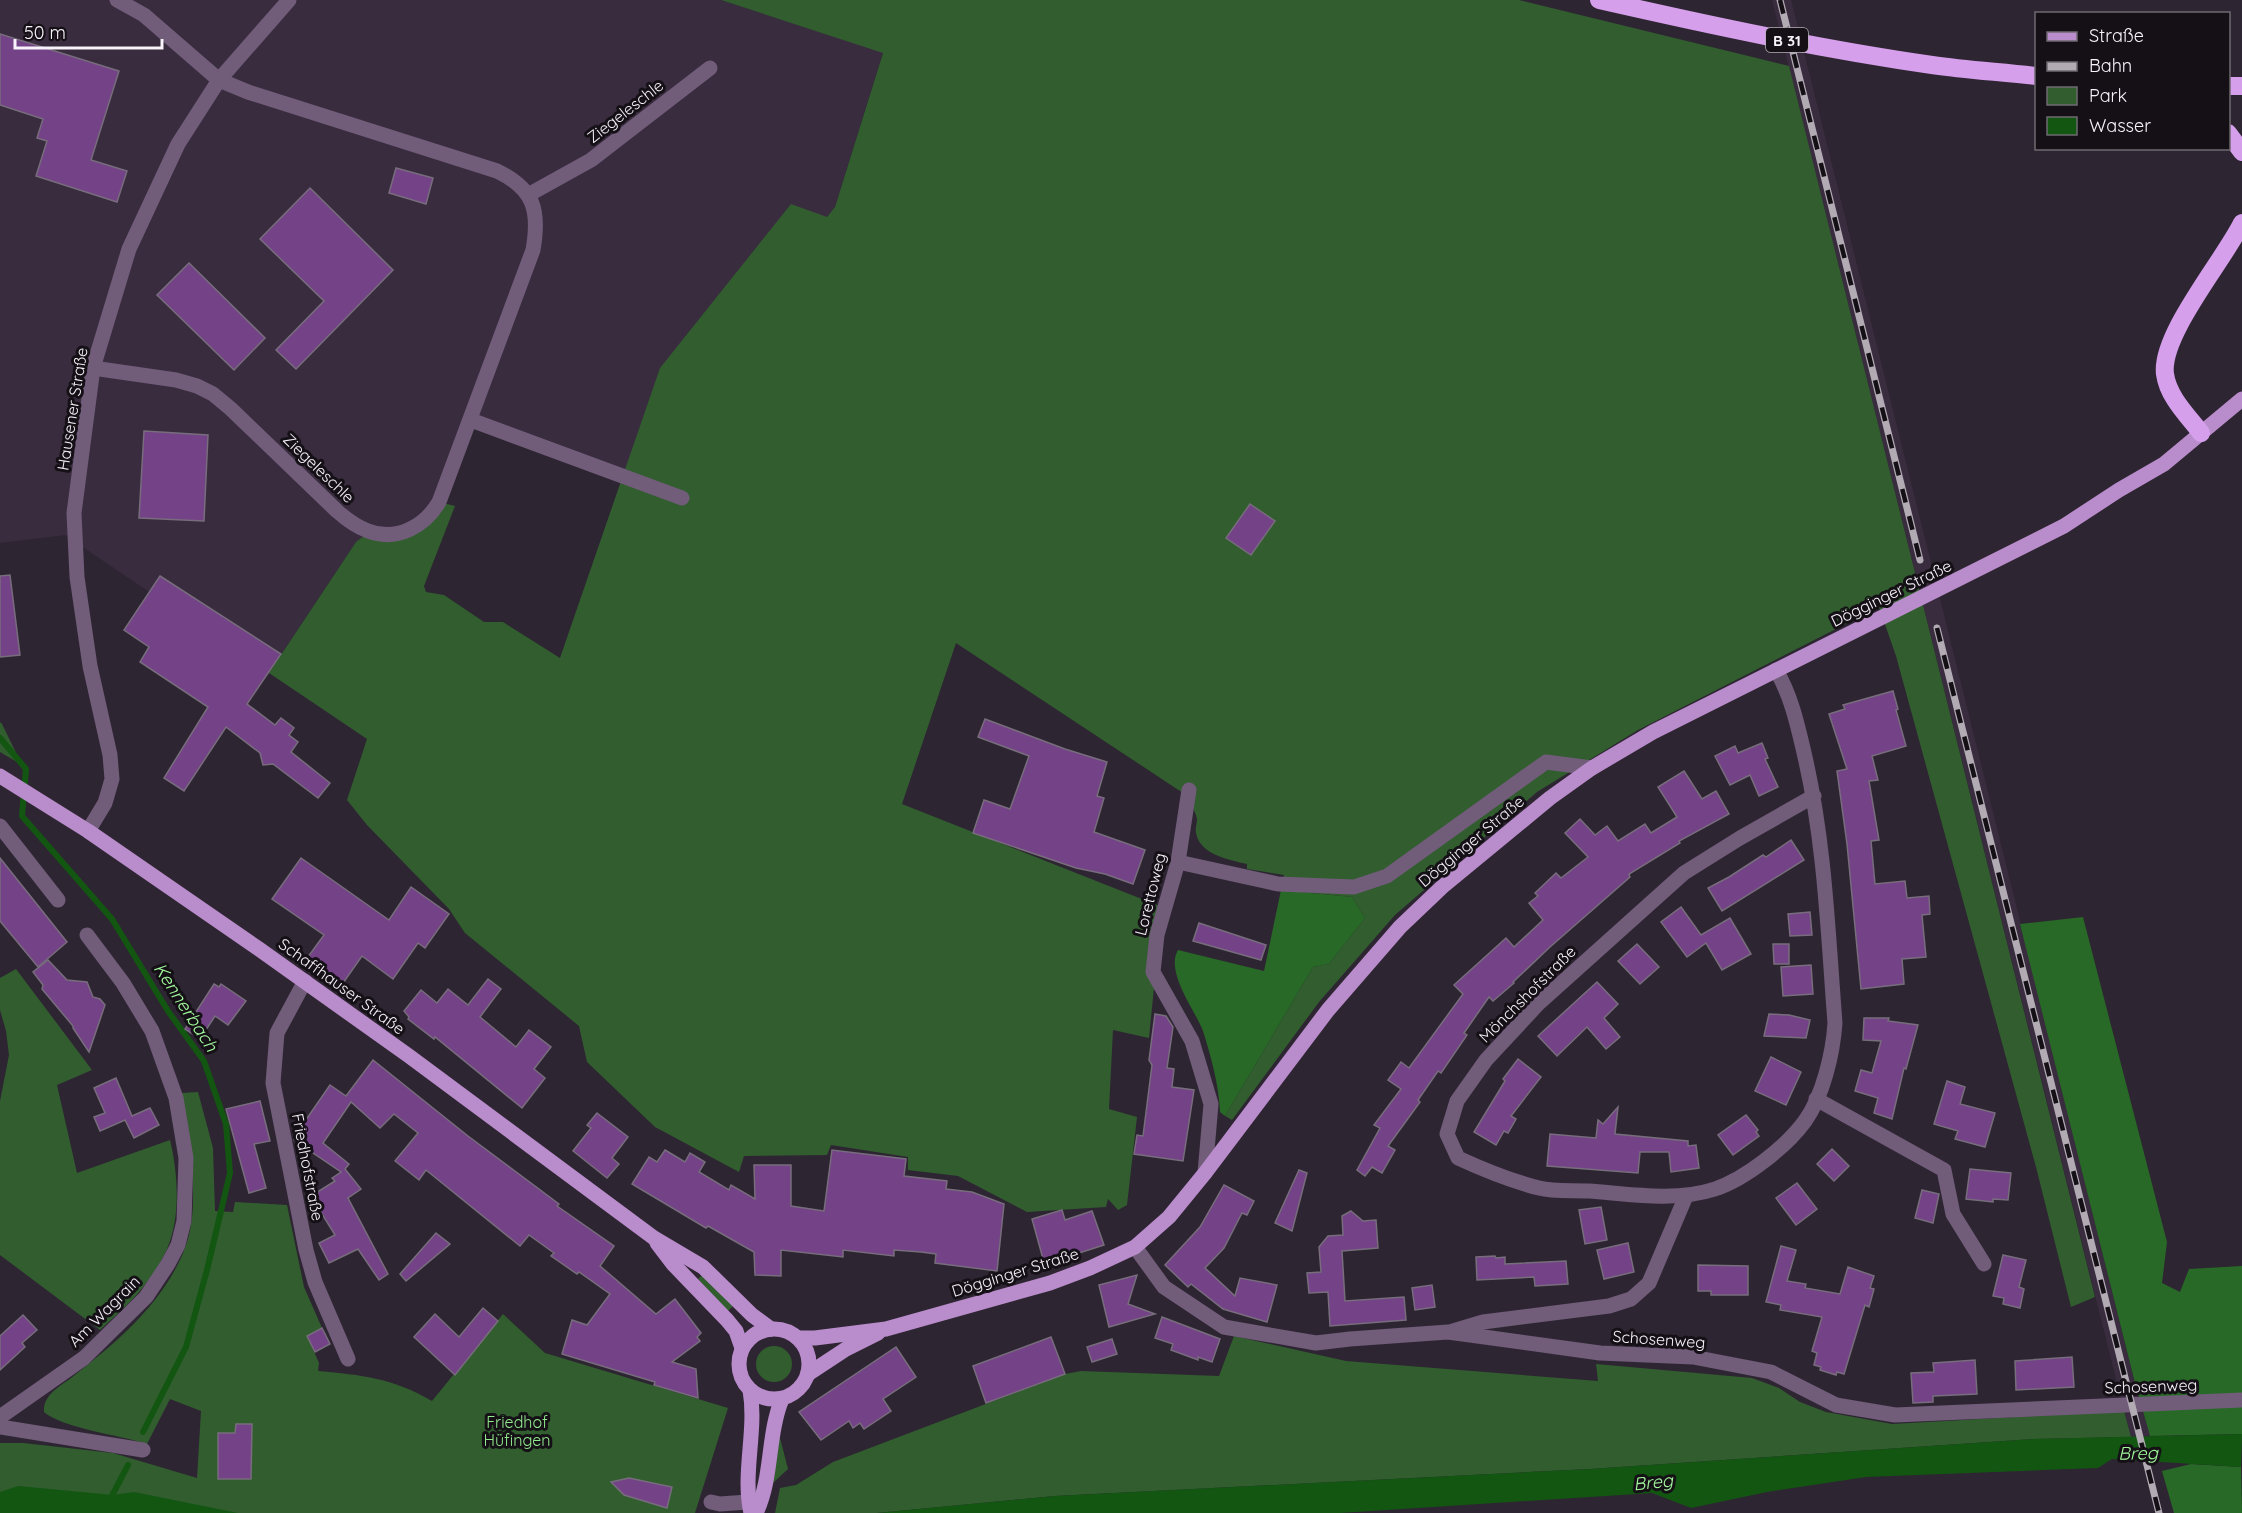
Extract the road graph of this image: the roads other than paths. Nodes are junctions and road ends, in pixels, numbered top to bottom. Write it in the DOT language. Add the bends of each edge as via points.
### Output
graph roads {
  1 [pos="117,0"];
  2 [pos="289,0"];
  3 [pos="1599,0"];
  4 [pos="710,69"];
  5 [pos="2035,76"];
  6 [pos="219,80"];
  7 [pos="2230,134"];
  8 [pos="2242,152"];
  9 [pos="528,195"];
  10 [pos="2242,223"];
  11 [pos="93,368"];
  12 [pos="2242,399"];
  13 [pos="471,420"];
  14 [pos="2201,433"];
  15 [pos="682,498"];
  16 [pos="1776,670"];
  17 [pos="1592,768"];
  18 [pos="3,778"];
  19 [pos="1189,790"];
  20 [pos="1814,796"];
  21 [pos="0,826"];
  22 [pos="88,831"];
  23 [pos="1178,862"];
  24 [pos="58,900"];
  25 [pos="87,934"];
  26 [pos="305,981"];
  27 [pos="1816,1099"];
  28 [pos="1205,1173"];
  29 [pos="1686,1196"];
  30 [pos="654,1238"];
  31 [pos="1135,1247"];
  32 [pos="1984,1264"];
  33 [pos="771,1329"];
  34 [pos="886,1329"];
  35 [pos="1448,1332"];
  36 [pos="798,1338"];
  37 [pos="742,1348"];
  38 [pos="348,1359"];
  39 [pos="808,1374"];
  40 [pos="750,1390"];
  41 [pos="782,1399"];
  42 [pos="2242,1400"];
  43 [pos="0,1417"];
  44 [pos="0,1426"];
  45 [pos="143,1450"];
  46 [pos="711,1502"];
  47 [pos="752,1509"];
  1 -- 6 [label="street" via="144,15"];
  2 -- 6 [label="street, Hausener Straße"];
  3 -- 5 [label="highway, B 31" via="1841,50"];
  4 -- 9 [label="street, Ziegeleschle" via="591,160"];
  6 -- 9 [label="street" via="497,171 516,180"];
  6 -- 11 [label="street, Hausener Straße" via="178,144 129,249"];
  7 -- 8 [label="highway"];
  9 -- 13 [label="street, Ziegeleschle" via="536,217 533,250"];
  10 -- 14 [label="highway" via="2187,311 2167,353 2165,374 2175,399"];
  11 -- 13 [label="street, Ziegeleschle" via="176,380 213,394 336,511 369,532 389,535 407,532 432,514"];
  11 -- 22 [label="street, Hausener Straße" via="74,513 77,577 112,779 105,803"];
  12 -- 14 [label="main road, Dögginger Straße"];
  13 -- 15 [label="street"];
  14 -- 16 [label="main road, Dögginger Straße" via="2164,464 2064,526"];
  16 -- 17 [label="main road, Dögginger Straße" via="1653,732"];
  16 -- 20 [label="street, Mönchshofstraße" via="1796,718"];
  17 -- 23 [label="street" via="1546,762 1387,876 1354,887 1278,884"];
  17 -- 28 [label="main road, Dögginger Straße" via="1481,854 1400,927 1328,1011"];
  18 -- 22 [label="main road, Schaffhauser Straße"];
  19 -- 23 [label="street, Lorettoweg"];
  20 -- 27 [label="street, Mönchshofstraße" via="1835,1023 1833,1048"];
  20 -- 29 [label="street, Mönchshofstraße" via="1684,873 1538,1004 1486,1060 1456,1101 1447,1134 1458,1158 1497,1175 1541,1188"];
  21 -- 24 [label="street"];
  22 -- 26 [label="main road, Schaffhauser Straße"];
  23 -- 28 [label="street, Lorettoweg" via="1157,935 1153,972 1192,1041 1211,1104"];
  25 -- 43 [label="street, Am Wagrain" via="152,1031 176,1098 186,1158 184,1221 178,1245 146,1297 84,1358"];
  26 -- 30 [label="main road, Schaffhauser Straße"];
  26 -- 38 [label="street, Friedhofstraße" via="277,1033 273,1083 306,1250 315,1282"];
  27 -- 29 [label="street, Mönchshofstraße" via="1804,1121 1772,1155 1746,1174"];
  27 -- 32 [label="street" via="1944,1170 1953,1214"];
  28 -- 31 [label="main road, Dögginger Straße" via="1169,1218"];
  29 -- 35 [label="street" via="1649,1282 1631,1299 1609,1306 1483,1322"];
  30 -- 33 [label="main road, Schaffhauser Straße" via="704,1267"];
  30 -- 37 [label="main road, Schaffhauser Straße" via="736,1331"];
  31 -- 34 [label="main road, Dögginger Straße" via="1050,1283"];
  31 -- 35 [label="street, Schosenweg" via="1164,1287 1224,1327 1316,1343"];
  33 -- 36 [label="main road"];
  33 -- 37 [label="main road" via="758,1333"];
  34 -- 36 [label="main road, Dögginger Straße"];
  34 -- 39 [label="main road, Dögginger Straße"];
  35 -- 42 [label="street, Schosenweg" via="1600,1353 1693,1357 1771,1372 1836,1405 1895,1415"];
  36 -- 39 [label="main road" via="809,1359"];
  37 -- 40 [label="main road" via="740,1374"];
  39 -- 41 [label="main road" via="801,1387"];
  40 -- 41 [label="main road" via="767,1399"];
  40 -- 47 [label="main road" via="753,1409 747,1491"];
  41 -- 47 [label="main road" via="775,1415 764,1495"];
  44 -- 45 [label="street"];
  46 -- 47 [label="street"];
}
